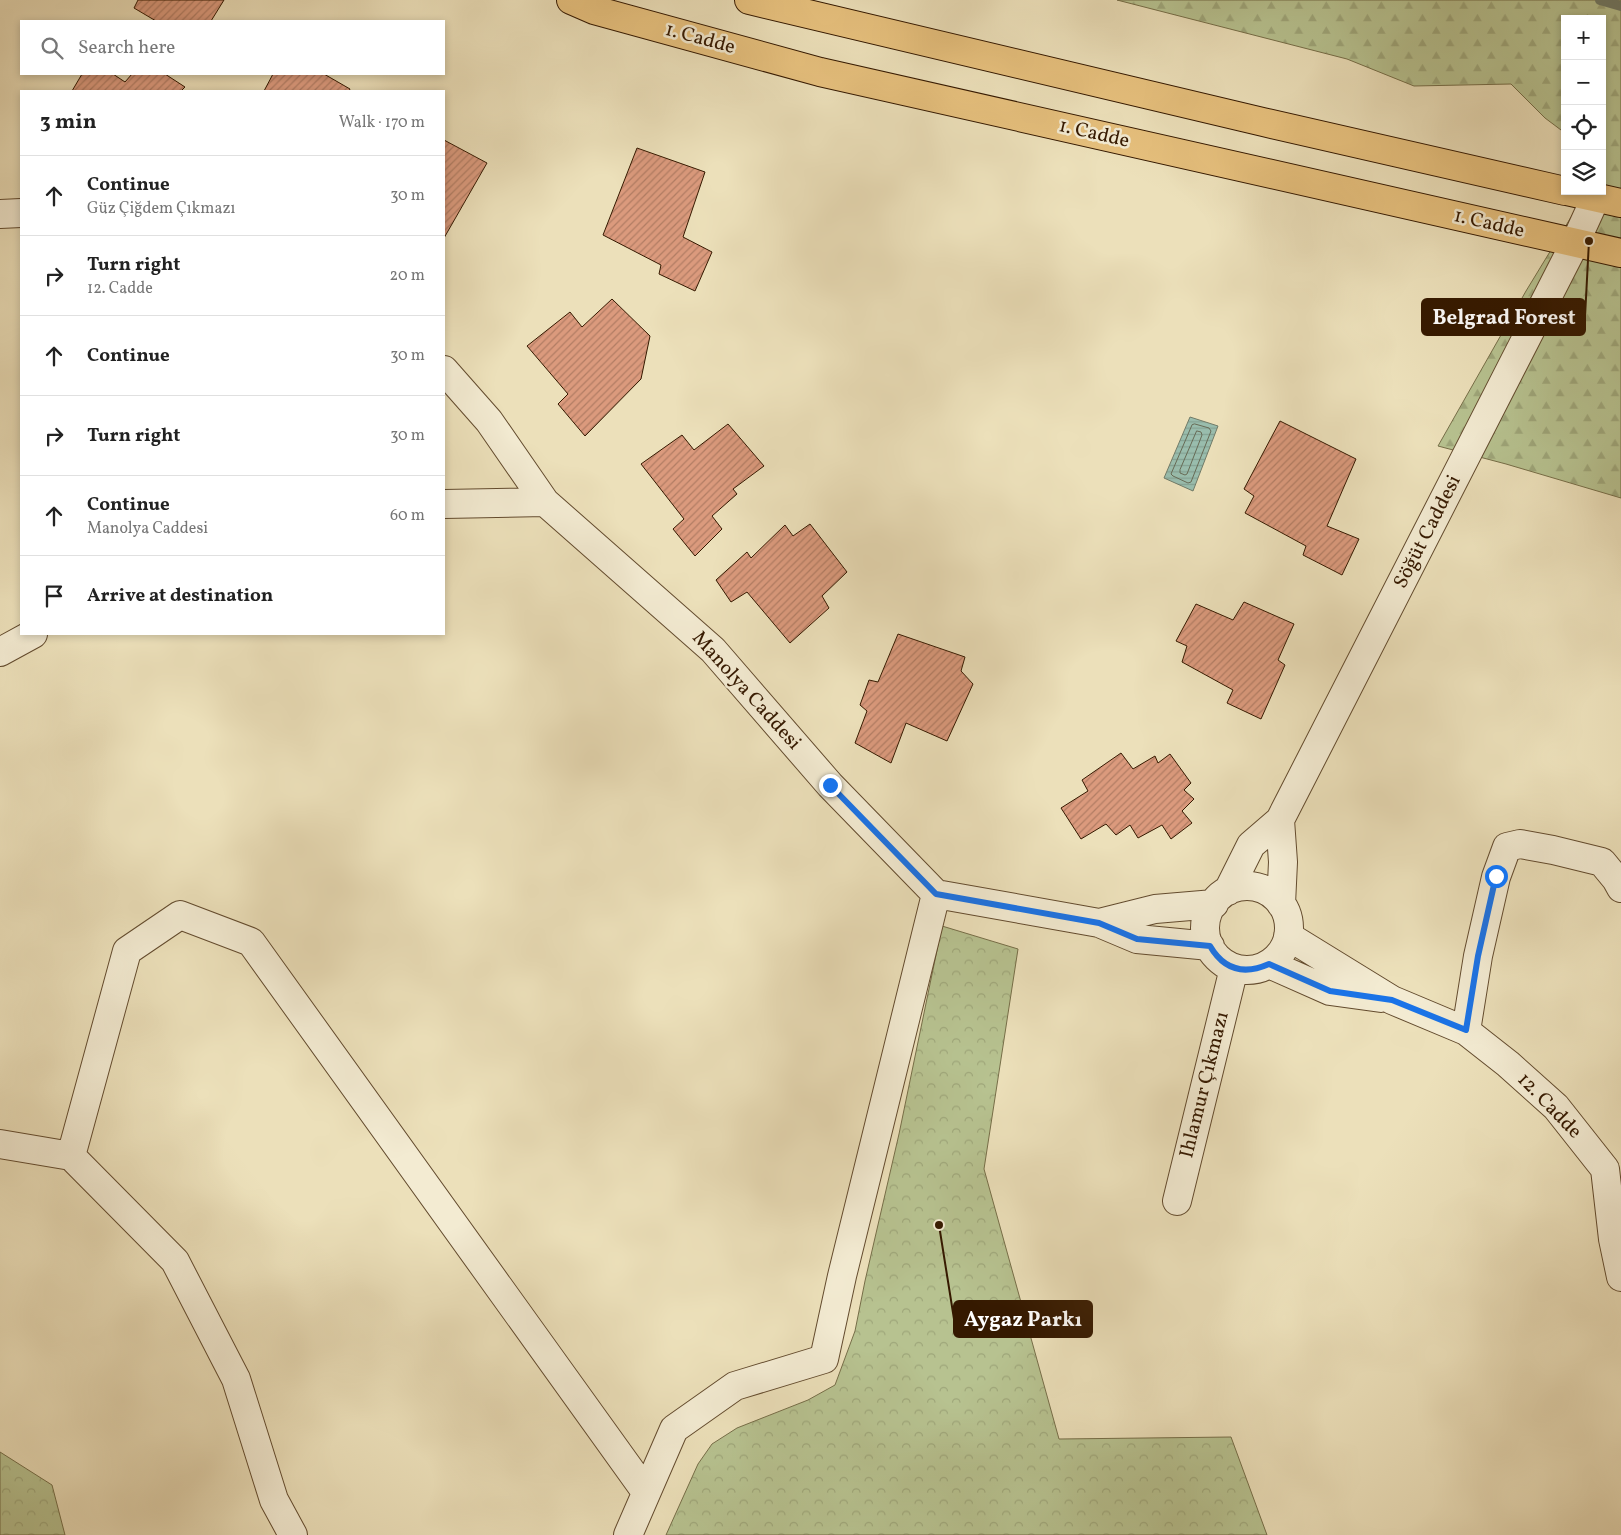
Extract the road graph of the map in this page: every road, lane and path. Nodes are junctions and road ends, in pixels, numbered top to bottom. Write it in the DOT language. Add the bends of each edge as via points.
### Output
graph roads {
  1 [pos="571,0"];
  2 [pos="749,0"];
  3 [pos="1561,190"];
  4 [pos="1585,195"];
  5 [pos="1608,200"];
  6 [pos="20,213"];
  7 [pos="0,214"];
  8 [pos="1575,243"];
  9 [pos="1621,253"];
  10 [pos="445,371"];
  11 [pos="545,502"];
  12 [pos="445,504"];
  13 [pos="32,635"];
  14 [pos="0,652"];
  15 [pos="1280,820"];
  16 [pos="1621,888"];
  17 [pos="936,894"];
  18 [pos="1221,898"];
  19 [pos="1281,904"];
  20 [pos="1099,923"];
  21 [pos="1288,936"];
  22 [pos="1210,946"];
  23 [pos="1269,964"];
  24 [pos="1234,968"];
  25 [pos="1392,1000"];
  26 [pos="1466,1030"];
  27 [pos="0,1144"];
  28 [pos="71,1156"];
  29 [pos="1613,1170"];
  30 [pos="1177,1201"];
  31 [pos="1621,1277"];
  32 [pos="646,1492"];
  33 [pos="293,1535"];
  34 [pos="628,1535"];
  1 -- 8 [label="main road, 1. Cadde" via="594,10 820,72"];
  2 -- 3 [label="main road"];
  4 -- 5 [label="main road"];
  5 -- 8 [label="street, Söğüt Caddesi"];
  6 -- 7 [label="street"];
  8 -- 9 [label="main road, 1. Cadde"];
  8 -- 15 [label="street, Söğüt Caddesi"];
  10 -- 11 [label="street, Manolya Caddesi" via="490,421"];
  11 -- 12 [label="street"];
  11 -- 17 [label="street, Manolya Caddesi" via="713,650 830,785"];
  13 -- 14 [label="street"];
  15 -- 18 [label="street" via="1251,845"];
  15 -- 19 [label="street" via="1284,862"];
  16 -- 26 [label="street" via="1602,862 1520,844 1507,847 1496,876 1478,956"];
  17 -- 20 [label="street"];
  17 -- 32 [label="street" via="824,1359 735,1386 674,1429"];
  18 -- 19 [label="street" via="1239,887 1251,887 1263,890"];
  18 -- 20 [label="street"];
  18 -- 22 [label="street" via="1208,914 1206,936"];
  19 -- 21 [label="street" via="1288,920"];
  20 -- 22 [label="street" via="1137,939"];
  21 -- 23 [label="street" via="1282,952"];
  21 -- 25 [label="street"];
  22 -- 24 [label="street" via="1216,956"];
  23 -- 24 [label="street" via="1258,969"];
  23 -- 25 [label="street" via="1330,991"];
  24 -- 30 [label="street, Ihlamur Çıkmazı"];
  25 -- 26 [label="street, 12. Cadde"];
  26 -- 29 [label="street, 12. Cadde" via="1556,1107"];
  27 -- 28 [label="street"];
  28 -- 32 [label="street" via="127,951 180,915 251,942"];
  28 -- 33 [label="street" via="175,1261 236,1379 274,1500"];
  29 -- 31 [label="street, 12. Cadde" via="1613,1239"];
  32 -- 34 [label="street"];
}
